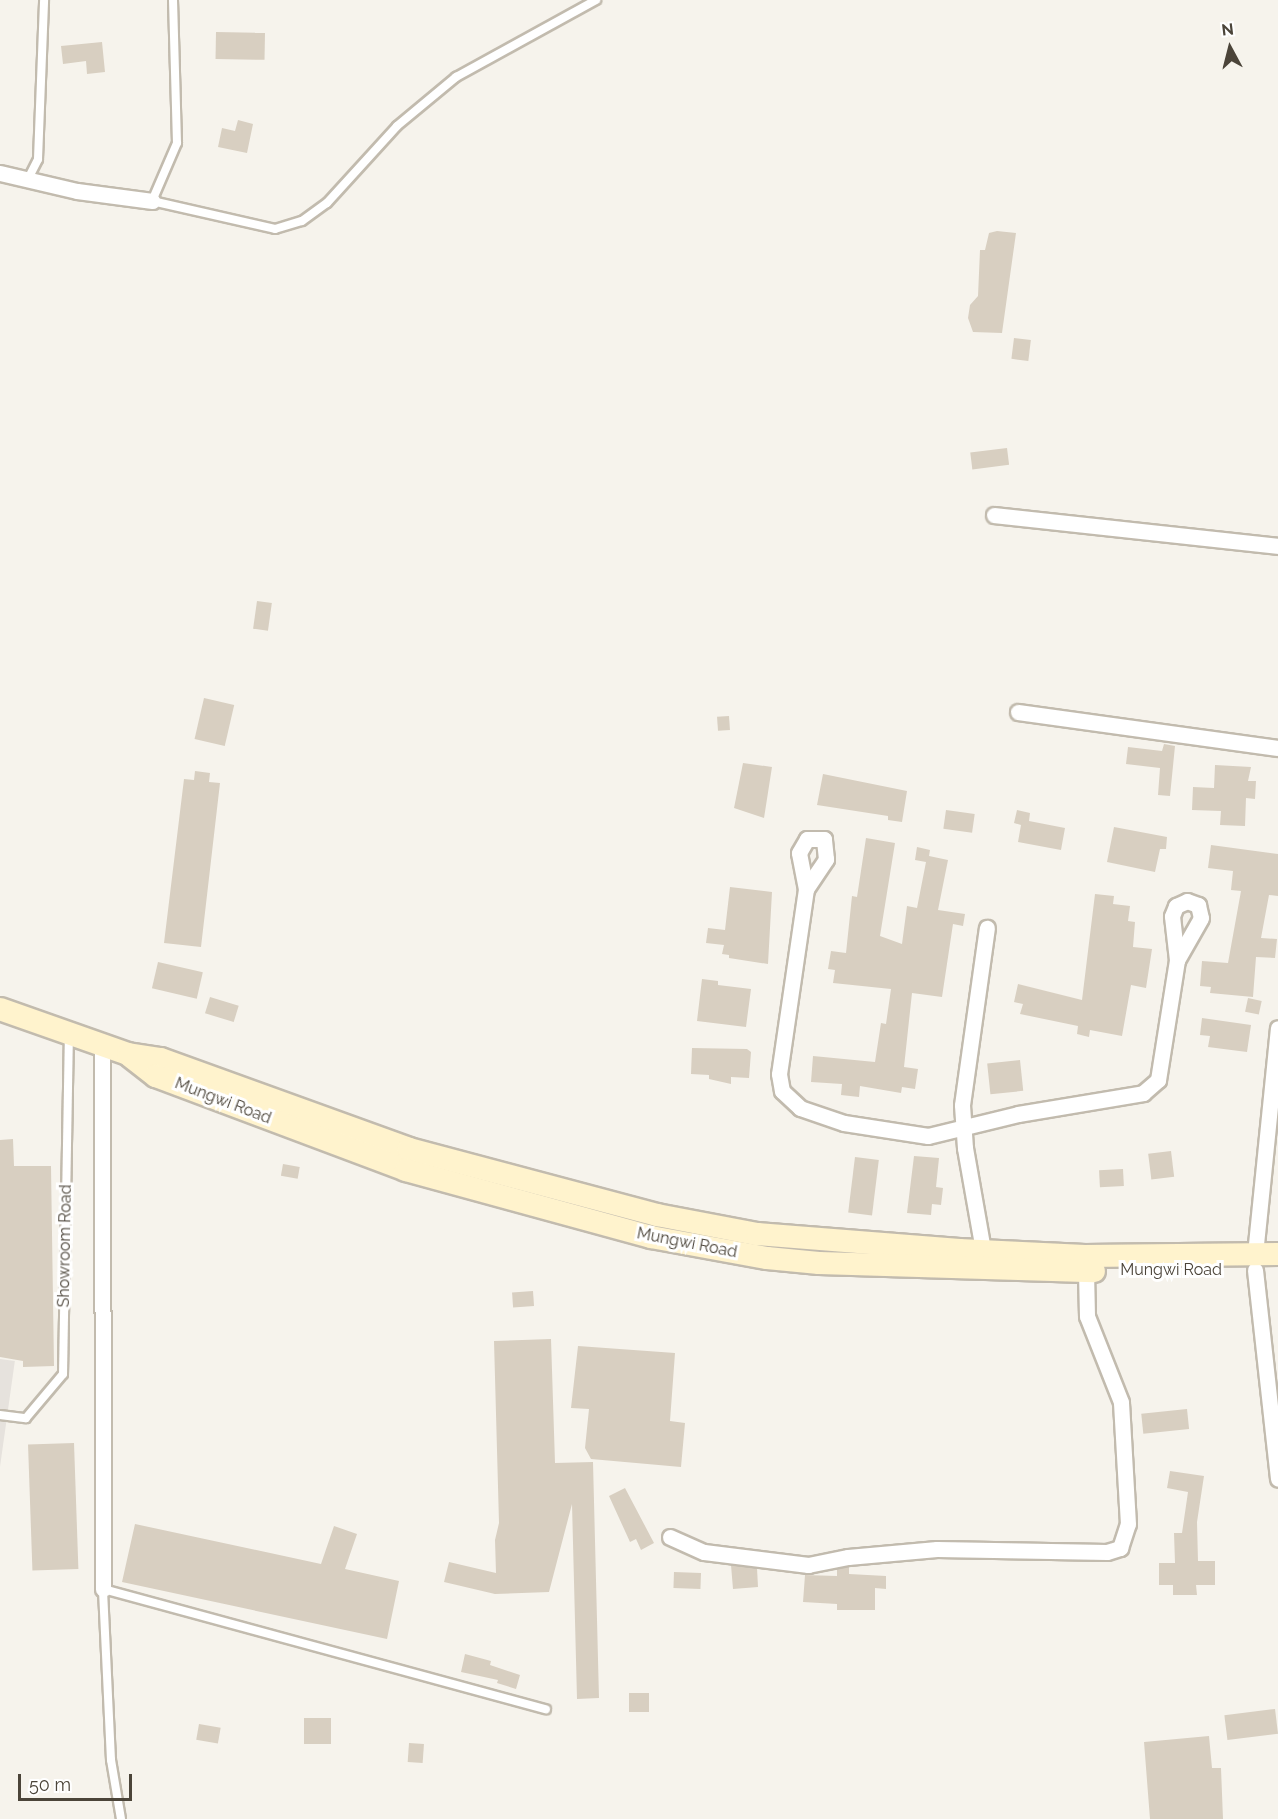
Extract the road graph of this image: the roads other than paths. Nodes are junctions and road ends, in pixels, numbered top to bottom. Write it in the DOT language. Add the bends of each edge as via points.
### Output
graph roads {
  1 [pos="44,0"];
  2 [pos="173,0"];
  3 [pos="596,0"];
  4 [pos="0,173"];
  5 [pos="28,179"];
  6 [pos="152,201"];
  7 [pos="994,515"];
  8 [pos="1278,546"];
  9 [pos="1018,712"];
  10 [pos="1278,748"];
  11 [pos="806,889"];
  12 [pos="987,928"];
  13 [pos="1177,960"];
  14 [pos="0,1009"];
  15 [pos="1278,1028"];
  16 [pos="69,1035"];
  17 [pos="102,1046"];
  18 [pos="128,1054"];
  19 [pos="963,1129"];
  20 [pos="983,1250"];
  21 [pos="1278,1254"];
  22 [pos="1255,1262"];
  23 [pos="1278,1270"];
  24 [pos="1086,1271"];
  25 [pos="0,1415"];
  26 [pos="1278,1479"];
  27 [pos="670,1538"];
  28 [pos="103,1589"];
  29 [pos="546,1709"];
  30 [pos="121,1819"];
  1 -- 5 [label="lane" via="38,159"];
  2 -- 6 [label="lane" via="177,143"];
  3 -- 6 [label="lane" via="456,77 397,126 327,203 289,227 275,229"];
  4 -- 5 [label="street"];
  5 -- 6 [label="street" via="123,199"];
  7 -- 8 [label="street"];
  9 -- 10 [label="street"];
  11 -- 19 [label="street" via="779,1074 782,1091 800,1107 844,1123 928,1136"];
  12 -- 19 [label="street" via="962,1105"];
  13 -- 19 [label="street" via="1158,1080 1153,1088 1143,1094 1018,1114"];
  14 -- 16 [label="main road, Mungwi Road"];
  15 -- 22 [label="street"];
  16 -- 17 [label="main road, Mungwi Road"];
  16 -- 25 [label="lane, Showroom Road" via="63,1374 26,1418"];
  17 -- 18 [label="main road, Mungwi Road"];
  17 -- 28 [label="street"];
  18 -- 20 [label="main road, Mungwi Road" via="161,1059 409,1149 657,1215 757,1234"];
  18 -- 24 [label="main road, Mungwi Road" via="156,1076 406,1170 651,1237 767,1258 819,1263"];
  19 -- 20 [label="street"];
  20 -- 22 [label="main road, Mungwi Road"];
  21 -- 22 [label="main road, Mungwi Road"];
  22 -- 23 [label="main road, Mungwi Road"];
  22 -- 24 [label="main road, Mungwi Road"];
  22 -- 26 [label="street"];
  24 -- 27 [label="street" via="1087,1316 1121,1402 1128,1524 1120,1548 937,1550 848,1557 808,1565 704,1552"];
  28 -- 29 [label="lane"];
  28 -- 30 [label="lane" via="111,1760"];
}
